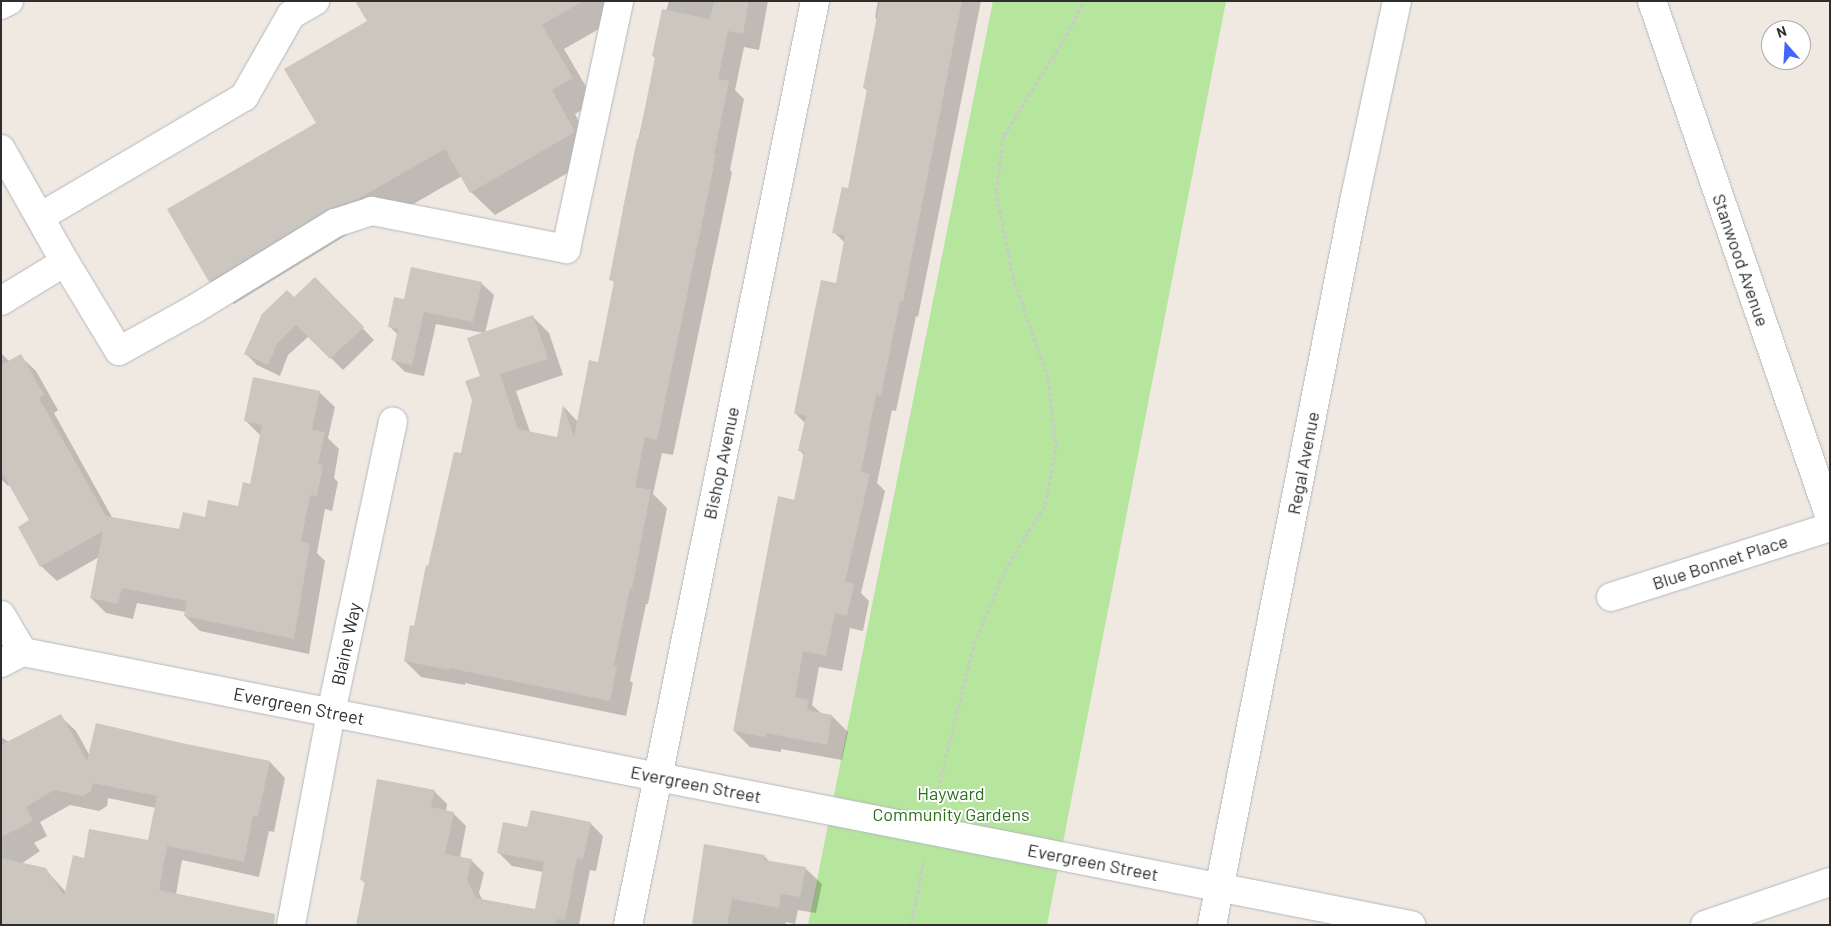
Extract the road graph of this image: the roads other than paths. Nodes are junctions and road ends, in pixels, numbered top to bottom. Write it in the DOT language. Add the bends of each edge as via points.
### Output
graph roads {
  1 [pos="8,1"];
  2 [pos="619,1"];
  3 [pos="815,1"];
  4 [pos="1397,1"];
  5 [pos="1652,1"];
  6 [pos="312,2"];
  7 [pos="1,5"];
  8 [pos="1,149"];
  9 [pos="40,217"];
  10 [pos="65,262"];
  11 [pos="1,301"];
  12 [pos="393,422"];
  13 [pos="1830,518"];
  14 [pos="1830,526"];
  15 [pos="1611,597"];
  16 [pos="1,615"];
  17 [pos="12,658"];
  18 [pos="331,713"];
  19 [pos="656,776"];
  20 [pos="1830,882"];
  21 [pos="1219,887"];
  22 [pos="291,925"];
  23 [pos="628,925"];
  24 [pos="1212,925"];
  25 [pos="1411,925"];
  26 [pos="1705,925"];
  1 -- 7 [label="street"];
  2 -- 10 [label="street" via="566,249 372,212 335,223 119,351"];
  3 -- 19 [label="street, Bishop Avenue"];
  4 -- 21 [label="street, Regal Avenue" via="1355,197"];
  5 -- 13 [label="street, Stanwood Avenue"];
  6 -- 9 [label="street" via="292,15 244,97"];
  8 -- 9 [label="street"];
  9 -- 10 [label="street"];
  10 -- 11 [label="street"];
  12 -- 18 [label="street, Blaine Way"];
  14 -- 15 [label="street, Blue Bonnet Place"];
  16 -- 17 [label="street, Evergreen Street"];
  17 -- 18 [label="street, Evergreen Street"];
  18 -- 19 [label="street, Evergreen Street"];
  18 -- 22 [label="street, Blaine Way"];
  19 -- 21 [label="street, Evergreen Street"];
  19 -- 23 [label="street, Bishop Avenue"];
  20 -- 26 [label="street"];
  21 -- 24 [label="street, Regal Avenue"];
  21 -- 25 [label="street, Evergreen Street"];
}
